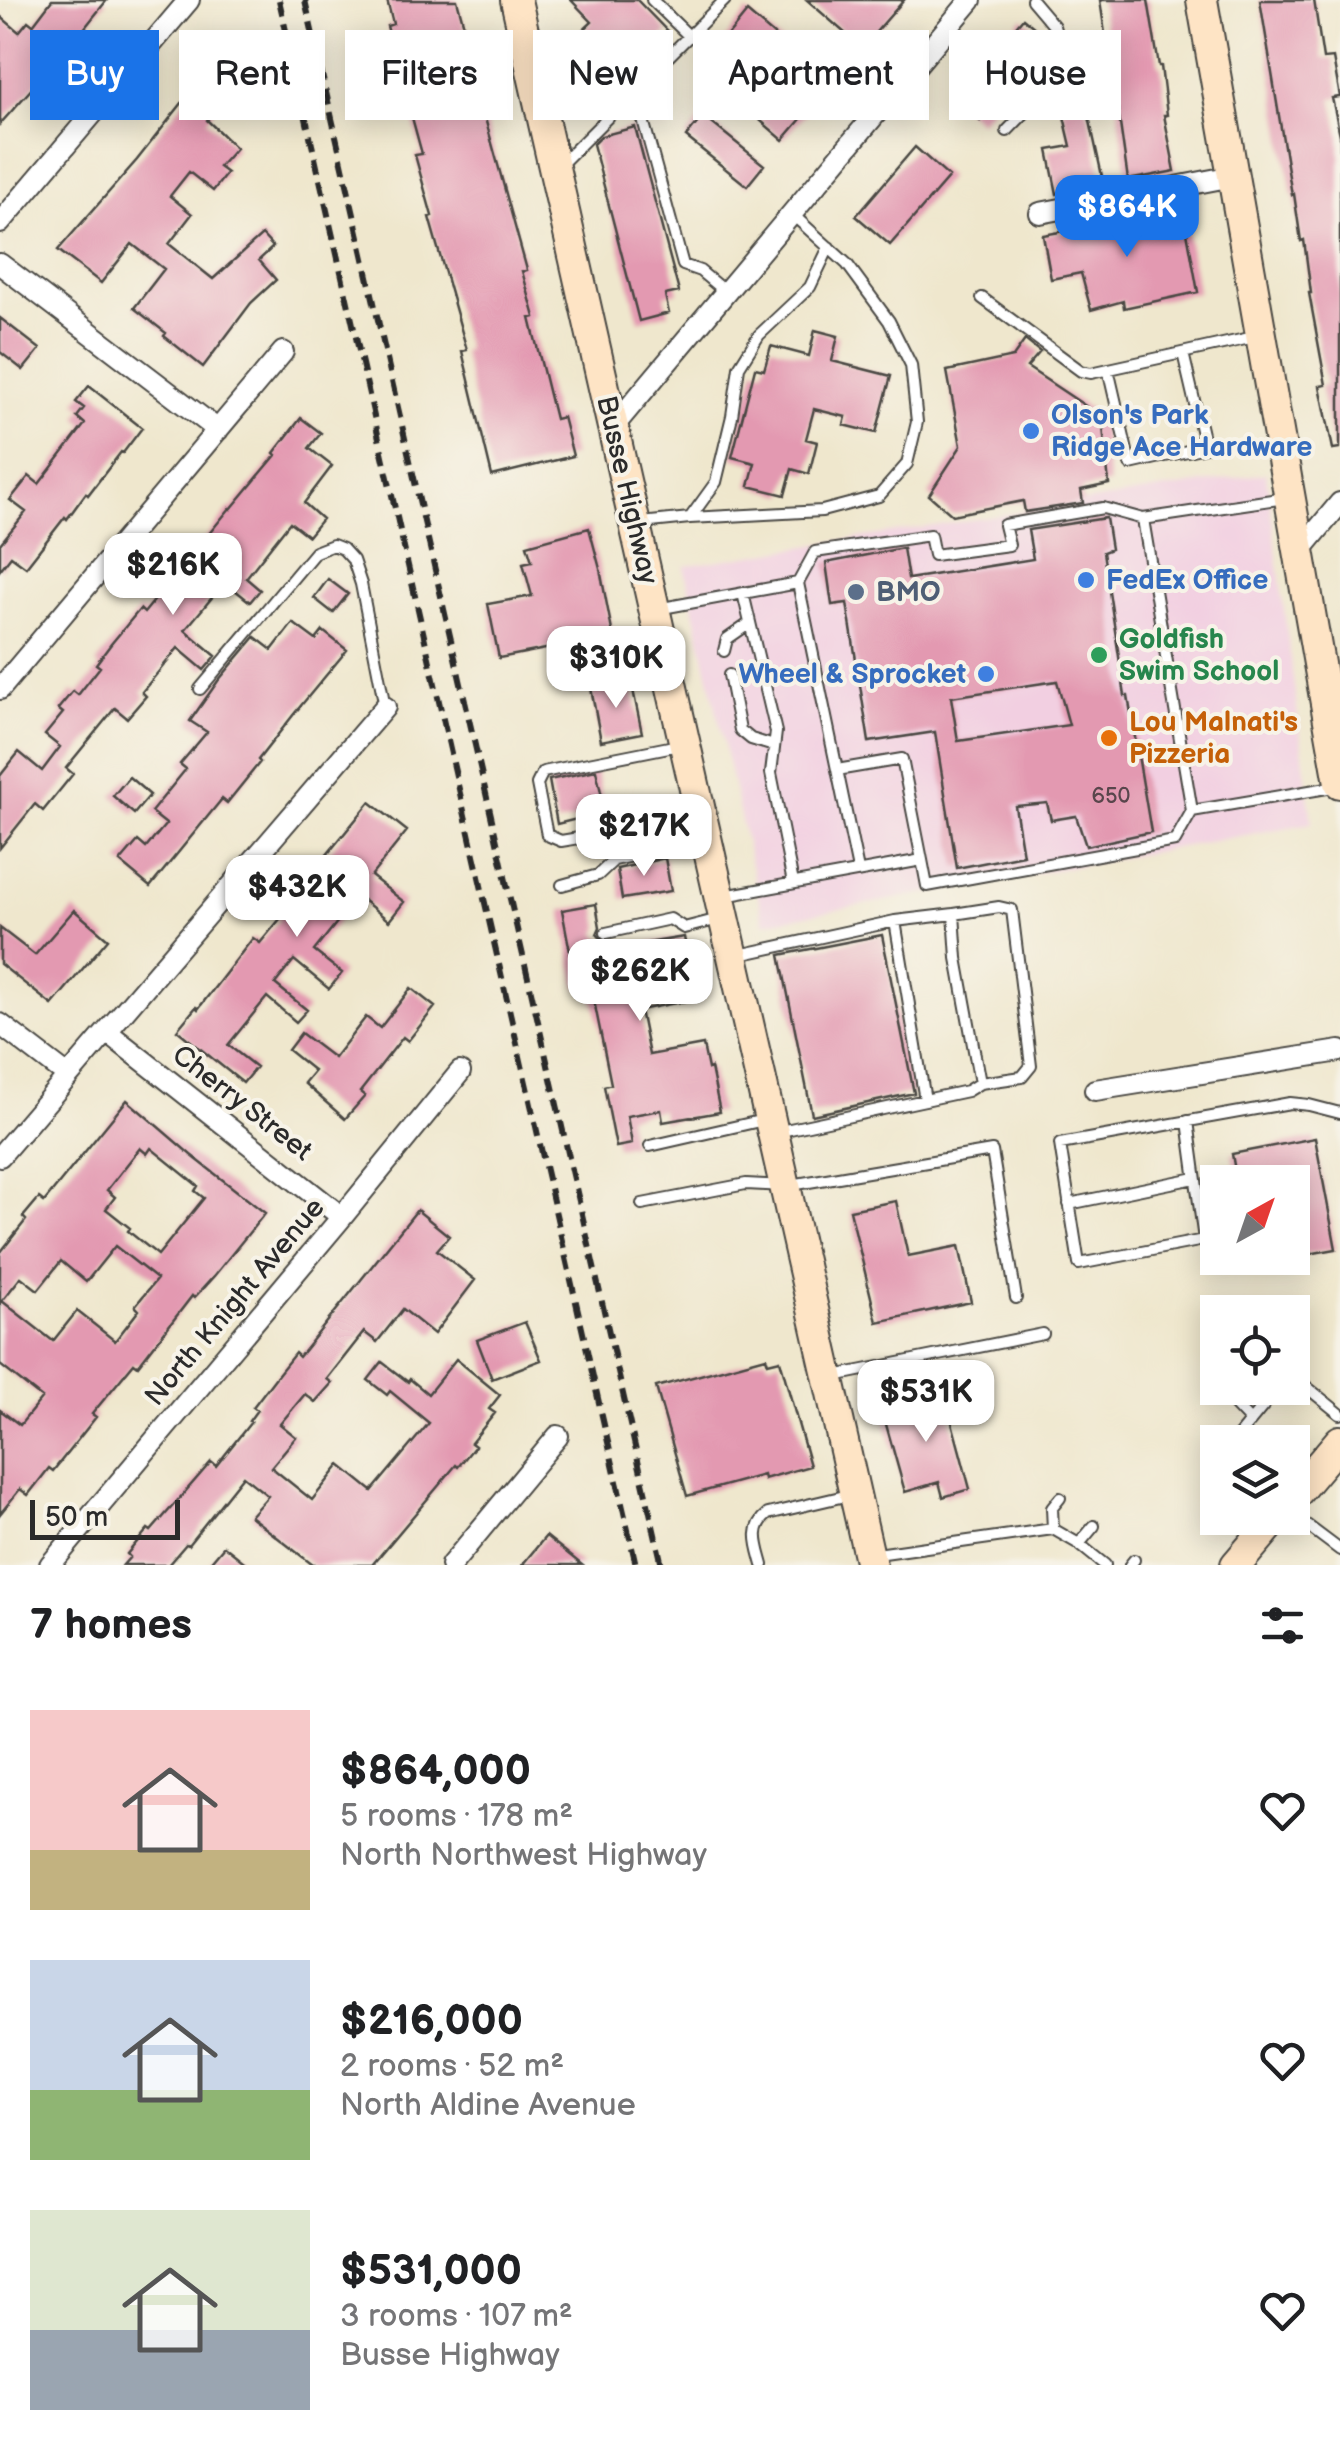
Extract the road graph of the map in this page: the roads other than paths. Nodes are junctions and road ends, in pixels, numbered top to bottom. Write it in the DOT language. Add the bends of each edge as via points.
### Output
graph roads {
  1 [pos="189,0"];
  2 [pos="516,0"];
  3 [pos="652,0"];
  4 [pos="725,0"];
  5 [pos="971,0"];
  6 [pos="1032,0"];
  7 [pos="1202,0"];
  8 [pos="690,36"];
  9 [pos="673,53"];
  10 [pos="605,120"];
  11 [pos="643,120"];
  12 [pos="1008,132"];
  13 [pos="554,170"];
  14 [pos="1233,176"];
  15 [pos="792,213"];
  16 [pos="1040,213"];
  17 [pos="0,223"];
  18 [pos="829,247"];
  19 [pos="0,264"];
  20 [pos="725,292"];
  21 [pos="982,298"];
  22 [pos="1260,336"];
  23 [pos="282,352"];
  24 [pos="1183,353"];
  25 [pos="1108,369"];
  26 [pos="613,427"];
  27 [pos="218,430"];
  28 [pos="1289,498"];
  29 [pos="1340,503"];
  30 [pos="690,518"];
  31 [pos="1144,519"];
  32 [pos="635,524"];
  33 [pos="1300,551"];
  34 [pos="798,583"];
  35 [pos="742,593"];
  36 [pos="654,609"];
  37 [pos="750,623"];
  38 [pos="724,650"];
  39 [pos="728,675"];
  40 [pos="0,689"];
  41 [pos="200,689"];
  42 [pos="385,706"];
  43 [pos="685,744"];
  44 [pos="774,746"];
  45 [pos="837,770"];
  46 [pos="1340,784"];
  47 [pos="1192,811"];
  48 [pos="704,830"];
  49 [pos="922,860"];
  50 [pos="858,870"];
  51 [pos="793,883"];
  52 [pos="562,885"];
  53 [pos="722,907"];
  54 [pos="954,914"];
  55 [pos="895,922"];
  56 [pos="606,933"];
  57 [pos="733,956"];
  58 [pos="0,1024"];
  59 [pos="107,1032"];
  60 [pos="1340,1051"];
  61 [pos="460,1072"];
  62 [pos="68,1076"];
  63 [pos="980,1083"];
  64 [pos="1096,1090"];
  65 [pos="925,1100"];
  66 [pos="1340,1113"];
  67 [pos="1188,1121"];
  68 [pos="771,1126"];
  69 [pos="650,1146"];
  70 [pos="0,1156"];
  71 [pos="1195,1178"];
  72 [pos="785,1186"];
  73 [pos="642,1204"];
  74 [pos="1070,1204"];
  75 [pos="342,1217"];
  76 [pos="1016,1298"];
  77 [pos="1043,1334"];
  78 [pos="828,1377"];
  79 [pos="1310,1390"];
  80 [pos="1234,1405"];
  81 [pos="1264,1405"];
  82 [pos="1340,1414"];
  83 [pos="1250,1421"];
  84 [pos="1247,1425"];
  85 [pos="558,1436"];
  86 [pos="1340,1441"];
  87 [pos="1310,1477"];
  88 [pos="855,1494"];
  89 [pos="1060,1498"];
  90 [pos="1094,1526"];
  91 [pos="1310,1528"];
  92 [pos="1054,1530"];
  93 [pos="1262,1535"];
  94 [pos="1079,1544"];
  95 [pos="1340,1550"];
  96 [pos="870,1560"];
  97 [pos="50,1565"];
  98 [pos="452,1565"];
  99 [pos="763,1565"];
  100 [pos="1105,1565"];
  101 [pos="1236,1565"];
  1 -- 17 [label="street"];
  2 -- 13 [label="main road, Busse Highway"];
  3 -- 8 [label="lane"];
  4 -- 8 [label="lane"];
  5 -- 15 [label="street"];
  6 -- 12 [label="lane" via="1054,26 1064,65"];
  7 -- 14 [label="main road"];
  8 -- 9 [label="lane"];
  10 -- 13 [label="lane"];
  11 -- 20 [label="lane" via="683,265"];
  13 -- 26 [label="main road, Busse Highway"];
  14 -- 16 [label="street"];
  14 -- 22 [label="main road"];
  15 -- 18 [label="lane"];
  15 -- 20 [label="street"];
  18 -- 30 [label="lane" via="810,287 759,335 740,366 716,482"];
  18 -- 30 [label="lane" via="889,321 912,365 917,422 907,464 879,496 822,511"];
  19 -- 27 [label="street"];
  20 -- 26 [label="street"];
  21 -- 25 [label="lane" via="1081,370"];
  22 -- 24 [label="lane"];
  22 -- 28 [label="main road"];
  23 -- 27 [label="street"];
  24 -- 25 [label="lane"];
  24 -- 25 [label="lane" via="1204,447 1130,464"];
  26 -- 32 [label="main road, Busse Highway"];
  27 -- 40 [label="street"];
  28 -- 31 [label="lane"];
  28 -- 33 [label="main road"];
  29 -- 33 [label="street"];
  30 -- 32 [label="lane"];
  31 -- 34 [label="lane" via="1103,508 1004,525 1009,545 934,555 930,535 815,552"];
  31 -- 47 [label="lane"];
  32 -- 36 [label="main road, Busse Highway"];
  33 -- 46 [label="main road"];
  34 -- 35 [label="lane"];
  34 -- 45 [label="lane"];
  35 -- 36 [label="lane"];
  35 -- 37 [label="lane"];
  36 -- 43 [label="main road, Busse Highway"];
  37 -- 38 [label="lane" via="727,639"];
  37 -- 44 [label="lane"];
  39 -- 44 [label="lane" via="740,730"];
  41 -- 42 [label="lane" via="315,552 333,545 353,560 362,584"];
  42 -- 59 [label="street"];
  43 -- 48 [label="main road, Busse Highway"];
  43 -- 48 [label="lane" via="543,772 537,784 547,834 561,841"];
  44 -- 51 [label="lane" via="771,773"];
  45 -- 49 [label="lane" via="902,759"];
  45 -- 50 [label="lane"];
  46 -- 47 [label="lane"];
  47 -- 49 [label="lane" via="1175,841 1156,845 927,886"];
  48 -- 52 [label="lane"];
  48 -- 53 [label="main road, Busse Highway"];
  49 -- 50 [label="lane"];
  50 -- 51 [label="lane"];
  51 -- 53 [label="lane"];
  53 -- 56 [label="lane" via="684,928 670,919"];
  53 -- 57 [label="main road, Busse Highway"];
  54 -- 55 [label="lane"];
  54 -- 63 [label="lane"];
  54 -- 63 [label="lane" via="1012,910 1031,1066 1022,1077"];
  55 -- 57 [label="lane"];
  55 -- 65 [label="lane"];
  57 -- 68 [label="main road, Busse Highway"];
  58 -- 62 [label="street"];
  59 -- 62 [label="street"];
  59 -- 75 [label="street, Cherry Street"];
  60 -- 64 [label="street"];
  61 -- 75 [label="street, North Knight Avenue"];
  62 -- 70 [label="street"];
  63 -- 65 [label="lane"];
  65 -- 68 [label="lane"];
  66 -- 67 [label="lane" via="1290,1103"];
  67 -- 71 [label="lane"];
  67 -- 74 [label="lane" via="1060,1144"];
  68 -- 69 [label="lane"];
  68 -- 72 [label="main road, Busse Highway"];
  71 -- 74 [label="lane"];
  71 -- 74 [label="lane" via="1204,1240 1078,1264"];
  72 -- 73 [label="lane" via="746,1184"];
  72 -- 76 [label="lane" via="992,1152"];
  72 -- 78 [label="main road, Busse Highway"];
  75 -- 97 [label="street, North Knight Avenue"];
  77 -- 78 [label="lane"];
  78 -- 88 [label="main road, Busse Highway"];
  79 -- 82 [label="lane"];
  80 -- 83 [label="lane"];
  81 -- 83 [label="lane"];
  83 -- 84 [label="lane"];
  85 -- 98 [label="street"];
  86 -- 87 [label="main road"];
  88 -- 96 [label="main road, Busse Highway"];
  88 -- 99 [label="lane" via="768,1514 756,1533"];
  89 -- 92 [label="lane" via="1052,1508"];
  90 -- 94 [label="lane"];
  91 -- 95 [label="lane"];
  92 -- 94 [label="lane"];
  92 -- 96 [label="lane"];
  93 -- 101 [label="main road"];
  94 -- 100 [label="lane"];
}
